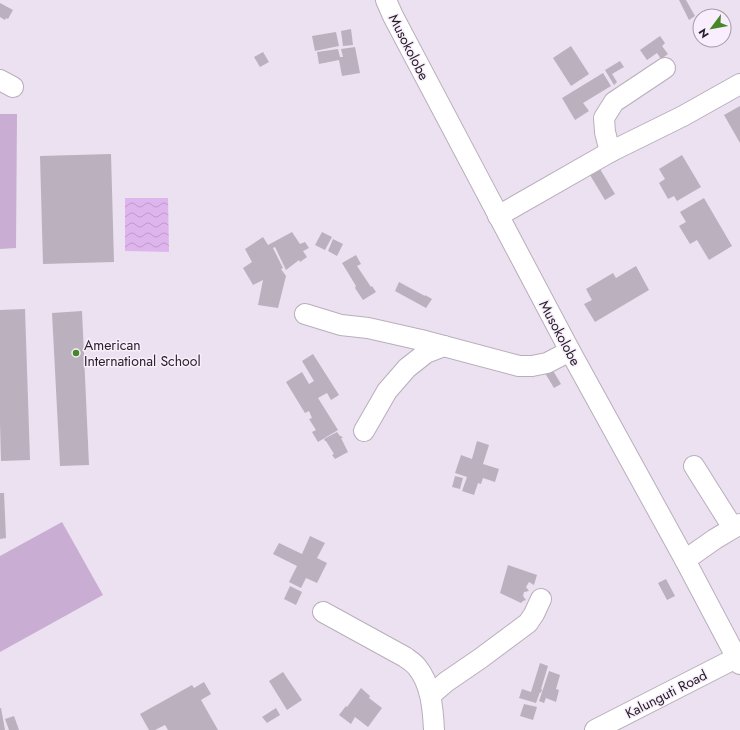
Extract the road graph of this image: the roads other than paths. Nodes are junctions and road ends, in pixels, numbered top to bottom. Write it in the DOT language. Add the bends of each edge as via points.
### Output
graph roads {
  1 [pos="386,0"];
  2 [pos="665,68"];
  3 [pos="740,84"];
  4 [pos="610,152"];
  5 [pos="498,216"];
  6 [pos="305,314"];
  7 [pos="444,346"];
  8 [pos="570,351"];
  9 [pos="364,431"];
  10 [pos="694,466"];
  11 [pos="737,526"];
  12 [pos="685,560"];
  13 [pos="541,599"];
  14 [pos="323,612"];
  15 [pos="738,661"];
  16 [pos="431,695"];
  17 [pos="434,730"];
  18 [pos="595,730"];
  1 -- 5 [label="street, Musokolobe" via="392,16"];
  2 -- 4 [label="street" via="614,102 604,118"];
  3 -- 4 [label="street"];
  4 -- 5 [label="street"];
  5 -- 8 [label="street, Musokolobe"];
  6 -- 7 [label="street" via="341,325 368,328"];
  7 -- 8 [label="street" via="519,366 547,363"];
  7 -- 9 [label="street" via="426,353 407,368 387,390"];
  8 -- 12 [label="street, Musokolobe"];
  10 -- 11 [label="street"];
  11 -- 12 [label="street"];
  12 -- 15 [label="street, Musokolobe"];
  13 -- 16 [label="street" via="528,623"];
  14 -- 16 [label="street" via="405,657 417,667"];
  15 -- 18 [label="street, Kalunguti Road"];
  16 -- 17 [label="street"];
}
